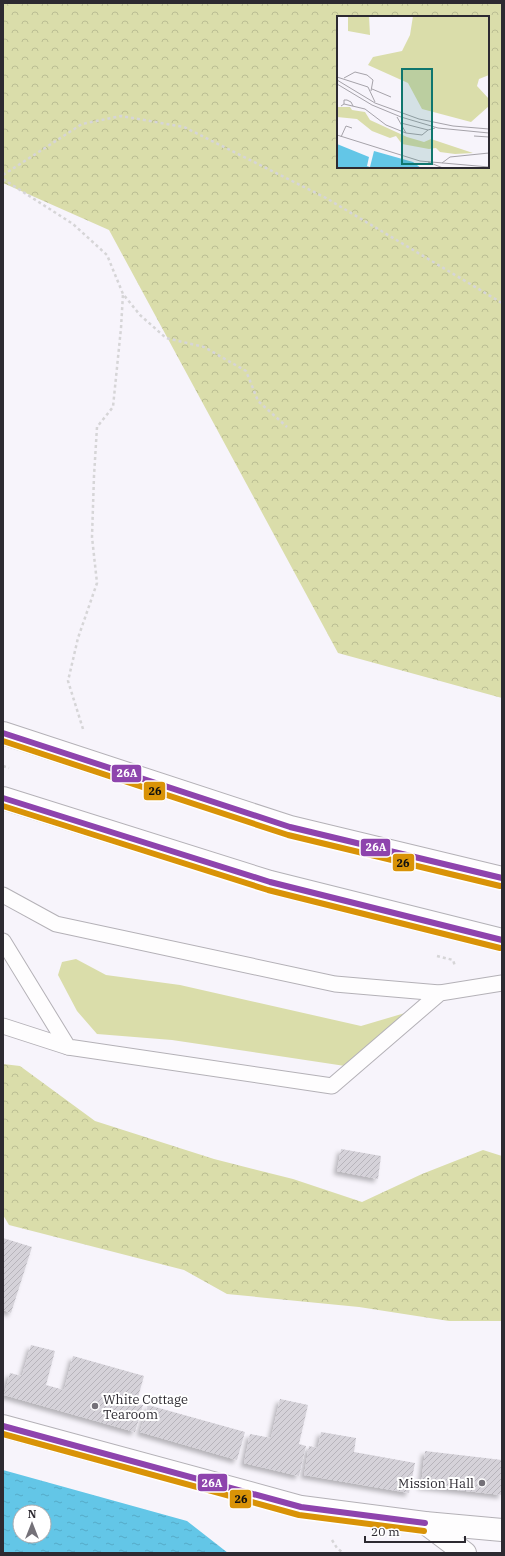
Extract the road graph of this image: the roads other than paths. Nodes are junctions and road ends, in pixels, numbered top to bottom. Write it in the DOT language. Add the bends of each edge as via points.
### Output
graph roads {
  1 [pos="3,733"];
  2 [pos="3,798"];
  3 [pos="502,878"];
  4 [pos="3,895"];
  5 [pos="502,940"];
  6 [pos="3,941"];
  7 [pos="502,983"];
  8 [pos="440,993"];
  9 [pos="3,1026"];
  10 [pos="68,1047"];
  11 [pos="3,1426"];
  12 [pos="425,1523"];
  13 [pos="502,1530"];
  14 [pos="465,1553"];
  1 -- 3 [label="main road" via="290,827"];
  2 -- 5 [label="main road" via="270,882"];
  4 -- 8 [label="lane" via="56,924 335,984"];
  6 -- 10 [label="lane"];
  7 -- 8 [label="lane"];
  8 -- 10 [label="lane" via="332,1086"];
  9 -- 10 [label="lane"];
  11 -- 12 [label="main road" via="301,1507"];
  12 -- 13 [label="main road"];
  12 -- 14 [label="main road"];
}
